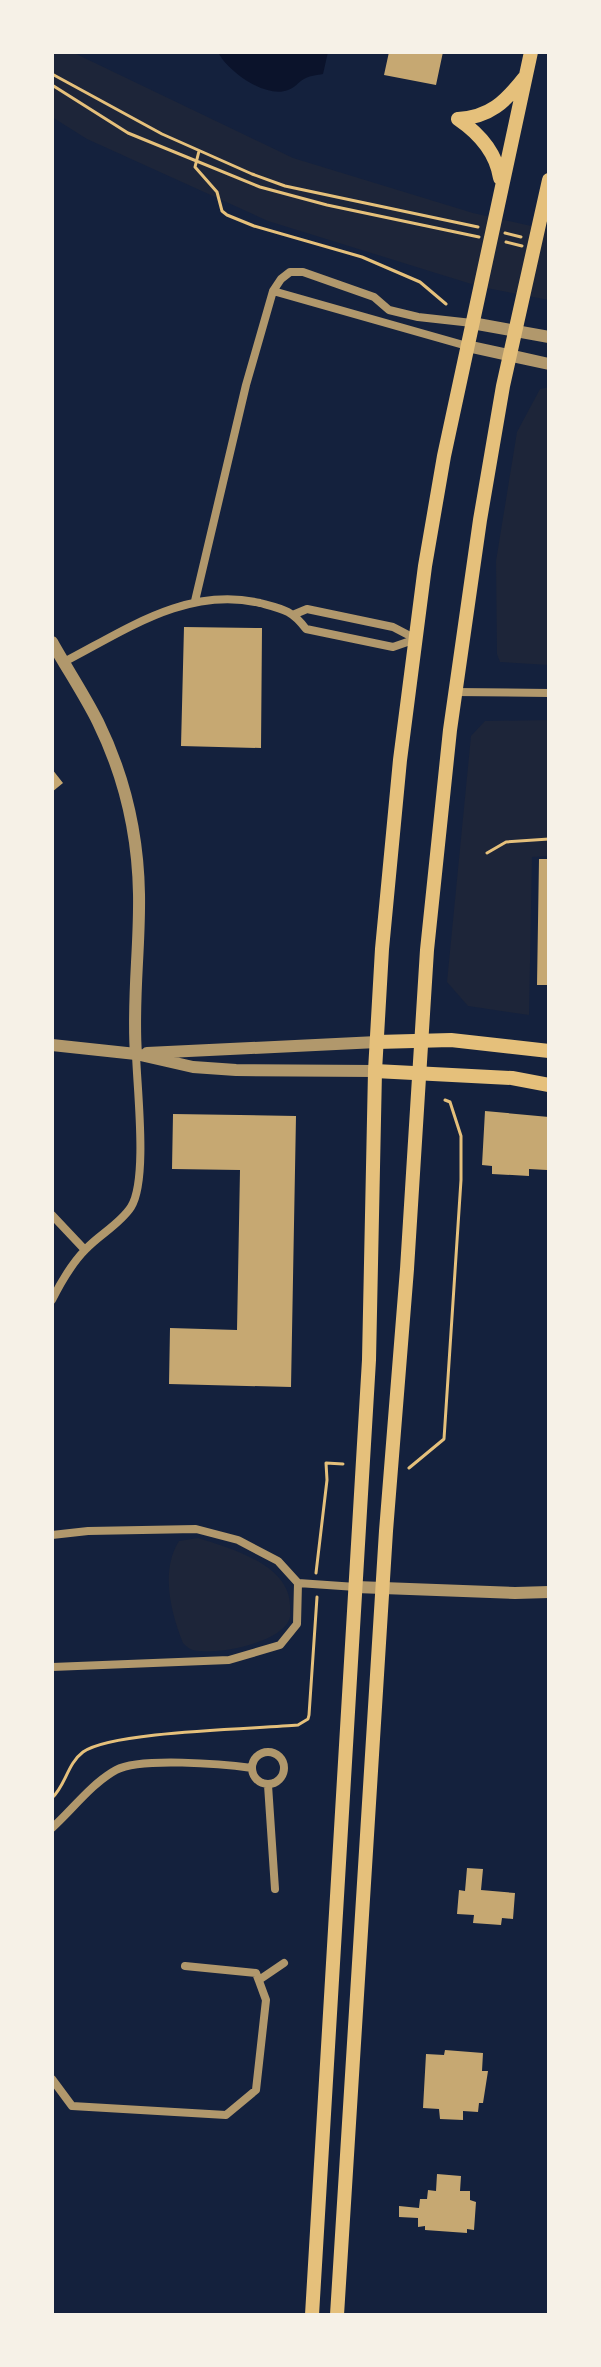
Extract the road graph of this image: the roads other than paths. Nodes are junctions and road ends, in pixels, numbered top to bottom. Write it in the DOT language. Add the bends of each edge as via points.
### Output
graph roads {
  1 [pos="531,52"];
  2 [pos="526,74"];
  3 [pos="549,180"];
  4 [pos="500,192"];
  5 [pos="273,291"];
  6 [pos="472,323"];
  7 [pos="516,330"];
  8 [pos="549,337"];
  9 [pos="467,346"];
  10 [pos="510,355"];
  11 [pos="549,364"];
  12 [pos="195,601"];
  13 [pos="295,614"];
  14 [pos="416,639"];
  15 [pos="52,642"];
  16 [pos="64,662"];
  17 [pos="455,692"];
  18 [pos="549,693"];
  19 [pos="422,1040"];
  20 [pos="377,1042"];
  21 [pos="52,1045"];
  22 [pos="549,1051"];
  23 [pos="136,1054"];
  24 [pos="375,1071"];
  25 [pos="420,1072"];
  26 [pos="549,1085"];
  27 [pos="52,1215"];
  28 [pos="85,1250"];
  29 [pos="52,1300"];
  30 [pos="52,1535"];
  31 [pos="298,1583"];
  32 [pos="356,1587"];
  33 [pos="383,1588"];
  34 [pos="549,1592"];
  35 [pos="52,1667"];
  36 [pos="252,1768"];
  37 [pos="268,1785"];
  38 [pos="52,1828"];
  39 [pos="275,1889"];
  40 [pos="284,1963"];
  41 [pos="185,1966"];
  42 [pos="259,1980"];
  43 [pos="52,2079"];
  44 [pos="312,2315"];
  45 [pos="337,2315"];
  1 -- 2 [label="main road"];
  2 -- 4 [label="main road"];
  2 -- 4 [label="main road" via="501,106 458,119 491,150"];
  3 -- 7 [label="main road"];
  4 -- 6 [label="main road"];
  5 -- 6 [label="street" via="290,272 303,272 374,297 389,310"];
  5 -- 9 [label="street"];
  5 -- 12 [label="street"];
  6 -- 7 [label="street"];
  6 -- 9 [label="main road"];
  7 -- 8 [label="street"];
  7 -- 10 [label="main road"];
  9 -- 10 [label="street"];
  9 -- 14 [label="main road" via="434,511"];
  10 -- 11 [label="street"];
  10 -- 17 [label="main road"];
  12 -- 13 [label="street" via="244,600"];
  12 -- 16 [label="street" via="153,616"];
  13 -- 14 [label="street" via="307,609 393,627"];
  13 -- 14 [label="street" via="306,629 344,638 393,647"];
  14 -- 20 [label="main road" via="400,760"];
  15 -- 16 [label="street"];
  16 -- 23 [label="street" via="114,758 133,832 139,896"];
  17 -- 18 [label="street"];
  17 -- 19 [label="main road"];
  19 -- 20 [label="main road"];
  19 -- 22 [label="main road"];
  19 -- 25 [label="main road"];
  20 -- 23 [label="street"];
  20 -- 24 [label="main road"];
  21 -- 23 [label="street"];
  23 -- 24 [label="street" via="193,1067"];
  23 -- 28 [label="street" via="136,1195 130,1209"];
  24 -- 25 [label="main road"];
  24 -- 32 [label="main road" via="369,1360"];
  25 -- 26 [label="main road"];
  25 -- 33 [label="main road"];
  27 -- 28 [label="street"];
  28 -- 29 [label="street"];
  30 -- 31 [label="street" via="196,1529 238,1540 278,1561"];
  31 -- 32 [label="street"];
  31 -- 35 [label="street" via="297,1624 280,1645 229,1660"];
  32 -- 33 [label="street"];
  32 -- 44 [label="main road"];
  33 -- 34 [label="street"];
  33 -- 45 [label="main road"];
  36 -- 37 [label="street" via="254,1776"];
  36 -- 37 [label="street" via="260,1754 277,1754 283,1760 283,1776"];
  36 -- 38 [label="street" via="142,1763 117,1769"];
  37 -- 39 [label="street"];
  40 -- 42 [label="street"];
  41 -- 42 [label="street" via="256,1973"];
  42 -- 43 [label="street" via="266,2000 256,2090 226,2115 72,2106"];
}
